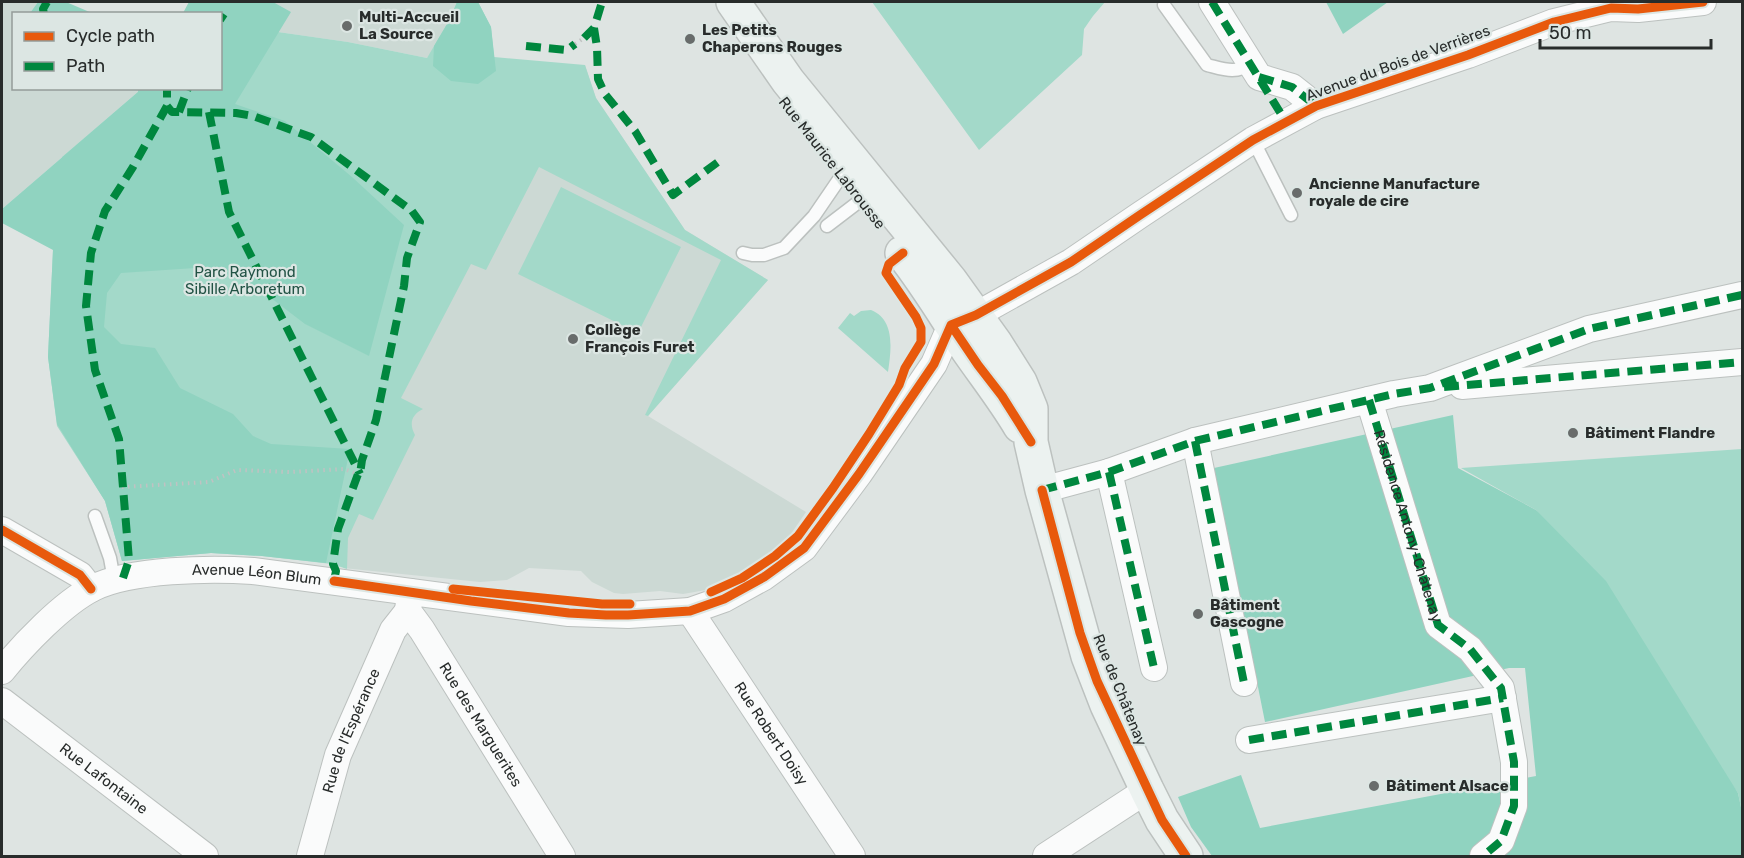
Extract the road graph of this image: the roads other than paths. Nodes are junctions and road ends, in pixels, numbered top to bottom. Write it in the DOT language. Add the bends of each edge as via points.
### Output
graph roads {
  1 [pos="714,2"];
  2 [pos="733,2"];
  3 [pos="1212,2"];
  4 [pos="1703,2"];
  5 [pos="1164,5"];
  6 [pos="1609,5"];
  7 [pos="1250,63"];
  8 [pos="1316,106"];
  9 [pos="1253,140"];
  10 [pos="852,188"];
  11 [pos="1291,215"];
  12 [pos="827,226"];
  13 [pos="743,253"];
  14 [pos="1743,295"];
  15 [pos="965,330"];
  16 [pos="1743,362"];
  17 [pos="1430,388"];
  18 [pos="1369,400"];
  19 [pos="1195,441"];
  20 [pos="1109,472"];
  21 [pos="1042,490"];
  22 [pos="95,516"];
  23 [pos="2,530"];
  24 [pos="102,584"];
  25 [pos="409,601"];
  26 [pos="690,611"];
  27 [pos="1154,668"];
  28 [pos="2,671"];
  29 [pos="1244,683"];
  30 [pos="1503,698"];
  31 [pos="2,701"];
  32 [pos="1248,740"];
  33 [pos="1147,790"];
  34 [pos="205,856"];
  35 [pos="310,856"];
  36 [pos="562,856"];
  37 [pos="852,856"];
  38 [pos="1046,856"];
  39 [pos="1186,856"];
  40 [pos="1483,856"];
  1 -- 10 [label="main road, Rue Maurice Labrousse" via="775,90"];
  2 -- 15 [label="main road, Rue Maurice Labrousse" via="788,81 950,280"];
  3 -- 7 [label="street"];
  4 -- 6 [label="street, Avenue du Bois de Verrières" via="1638,9"];
  5 -- 7 [label="lane" via="1207,65 1232,71 1244,69"];
  6 -- 8 [label="street, Avenue du Bois de Verrières"];
  7 -- 8 [label="street" via="1259,77 1292,87"];
  8 -- 9 [label="street, Avenue du Bois de Verrières"];
  9 -- 11 [label="lane"];
  9 -- 15 [label="street, Avenue du Bois de Verrières"];
  10 -- 12 [label="lane"];
  10 -- 13 [label="lane" via="814,216 784,248 764,255"];
  10 -- 15 [label="main road, Rue Maurice Labrousse"];
  14 -- 17 [label="street" via="1589,329"];
  15 -- 21 [label="main road, Rue de Châtenay" via="1020,382 1031,409 1031,442"];
  15 -- 26 [label="street, Avenue Léon Blum" via="934,363 804,548 764,577 724,599"];
  16 -- 17 [label="street"];
  17 -- 18 [label="street"];
  18 -- 19 [label="street"];
  18 -- 30 [label="street, Résidence Antony-Châtenay" via="1438,626 1470,649 1502,688"];
  19 -- 20 [label="street"];
  19 -- 29 [label="street"];
  20 -- 21 [label="street"];
  20 -- 27 [label="street"];
  21 -- 33 [label="main road, Rue de Châtenay" via="1088,656"];
  22 -- 24 [label="lane" via="110,558"];
  23 -- 24 [label="street"];
  24 -- 25 [label="street, Avenue Léon Blum" via="171,572 232,569 308,578"];
  24 -- 28 [label="street, Avenue Léon Blum" via="70,603"];
  25 -- 26 [label="street, Avenue Léon Blum" via="569,613"];
  25 -- 35 [label="street, Rue de l'Espérance" via="338,755"];
  25 -- 36 [label="street, Rue des Marguerites" via="428,640"];
  26 -- 37 [label="street, Rue Robert Doisy"];
  30 -- 32 [label="street"];
  30 -- 40 [label="street, Résidence Antony-Châtenay" via="1514,762 1514,806 1501,841"];
  31 -- 34 [label="street, Rue Lafontaine"];
  33 -- 38 [label="street"];
  33 -- 39 [label="main road, Rue de Châtenay"];
}
